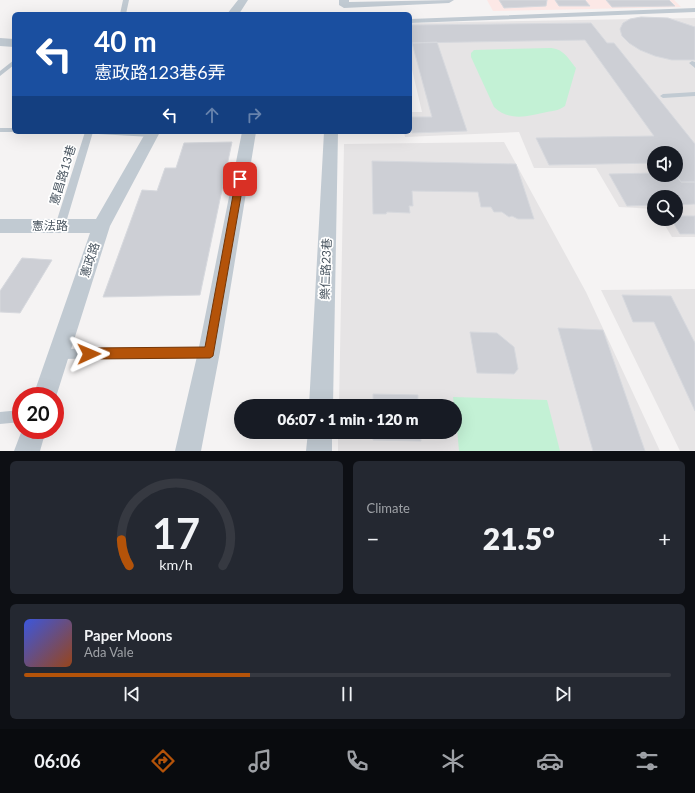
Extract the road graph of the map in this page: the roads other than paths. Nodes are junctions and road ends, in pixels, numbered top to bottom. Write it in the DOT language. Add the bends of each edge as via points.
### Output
graph roads {
  1 [pos="126,0"];
  2 [pos="243,0"];
  3 [pos="449,0"];
  4 [pos="344,2"];
  5 [pos="695,10"];
  6 [pos="123,12"];
  7 [pos="234,12"];
  8 [pos="412,21"];
  9 [pos="0,42"];
  10 [pos="12,43"];
  11 [pos="12,64"];
  12 [pos="0,74"];
  13 [pos="695,94"];
  14 [pos="663,96"];
  15 [pos="0,130"];
  16 [pos="12,130"];
  17 [pos="88,134"];
  18 [pos="151,134"];
  19 [pos="249,134"];
  20 [pos="331,134"];
  21 [pos="0,226"];
  22 [pos="60,226"];
  23 [pos="101,226"];
  24 [pos="210,352"];
  25 [pos="59,354"];
  26 [pos="49,387"];
  27 [pos="321,399"];
  28 [pos="12,417"];
  29 [pos="0,418"];
  30 [pos="31,439"];
  31 [pos="320,439"];
  32 [pos="27,451"];
  33 [pos="188,451"];
  34 [pos="319,451"];
  1 -- 6 [label="lane"];
  2 -- 7 [label="street"];
  3 -- 4 [label="street"];
  5 -- 8 [label="lane"];
  9 -- 10 [label="street"];
  11 -- 12 [label="lane"];
  13 -- 14 [label="lane"];
  15 -- 16 [label="lane"];
  17 -- 22 [label="lane, 憲昌路13巷"];
  18 -- 23 [label="street, 憲政路"];
  19 -- 24 [label="street"];
  20 -- 27 [label="street, 樂仁路23巷"];
  21 -- 22 [label="street, 憲法路"];
  22 -- 23 [label="street, 憲法路"];
  23 -- 25 [label="street, 憲政路"];
  24 -- 25 [label="lane"];
  24 -- 33 [label="street"];
  25 -- 26 [label="street, 憲政路"];
  28 -- 29 [label="lane"];
  30 -- 32 [label="street"];
  31 -- 34 [label="street"];
}
